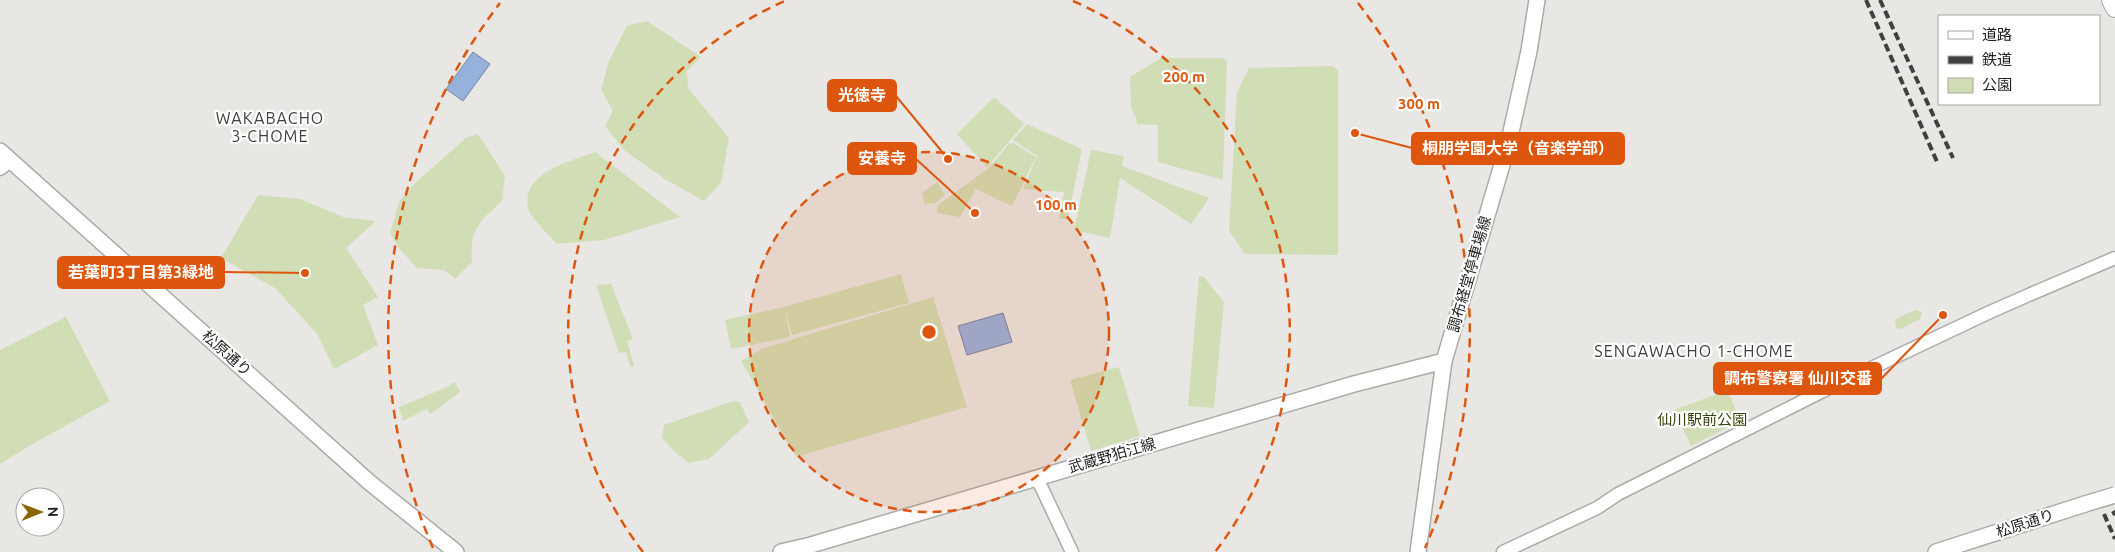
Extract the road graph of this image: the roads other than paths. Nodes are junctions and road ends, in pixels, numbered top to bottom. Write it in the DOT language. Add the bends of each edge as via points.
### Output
graph roads {
  1 [pos="1537,0"];
  2 [pos="2111,0"];
  3 [pos="2115,8"];
  4 [pos="4,161"];
  5 [pos="2115,258"];
  6 [pos="1444,361"];
  7 [pos="1037,478"];
  8 [pos="2115,495"];
  9 [pos="456,552"];
  10 [pos="781,552"];
  11 [pos="1072,552"];
  12 [pos="1418,552"];
  13 [pos="1503,552"];
  14 [pos="1936,552"];
  1 -- 6 [label="main road, 調布経堂停車場線" via="1509,141"];
  2 -- 3 [label="highway"];
  4 -- 9 [label="main road, 松原通り" via="369,482"];
  5 -- 13 [label="street, bridge" via="1990,312 1823,391 1618,494 1597,508"];
  6 -- 7 [label="main road, 武蔵野狛江線" via="1354,384"];
  6 -- 12 [label="main road, 調布経堂停車場線"];
  7 -- 10 [label="main road, 武蔵野狛江線"];
  7 -- 11 [label="street"];
  8 -- 14 [label="main road, 松原通り, bridge"];
}
